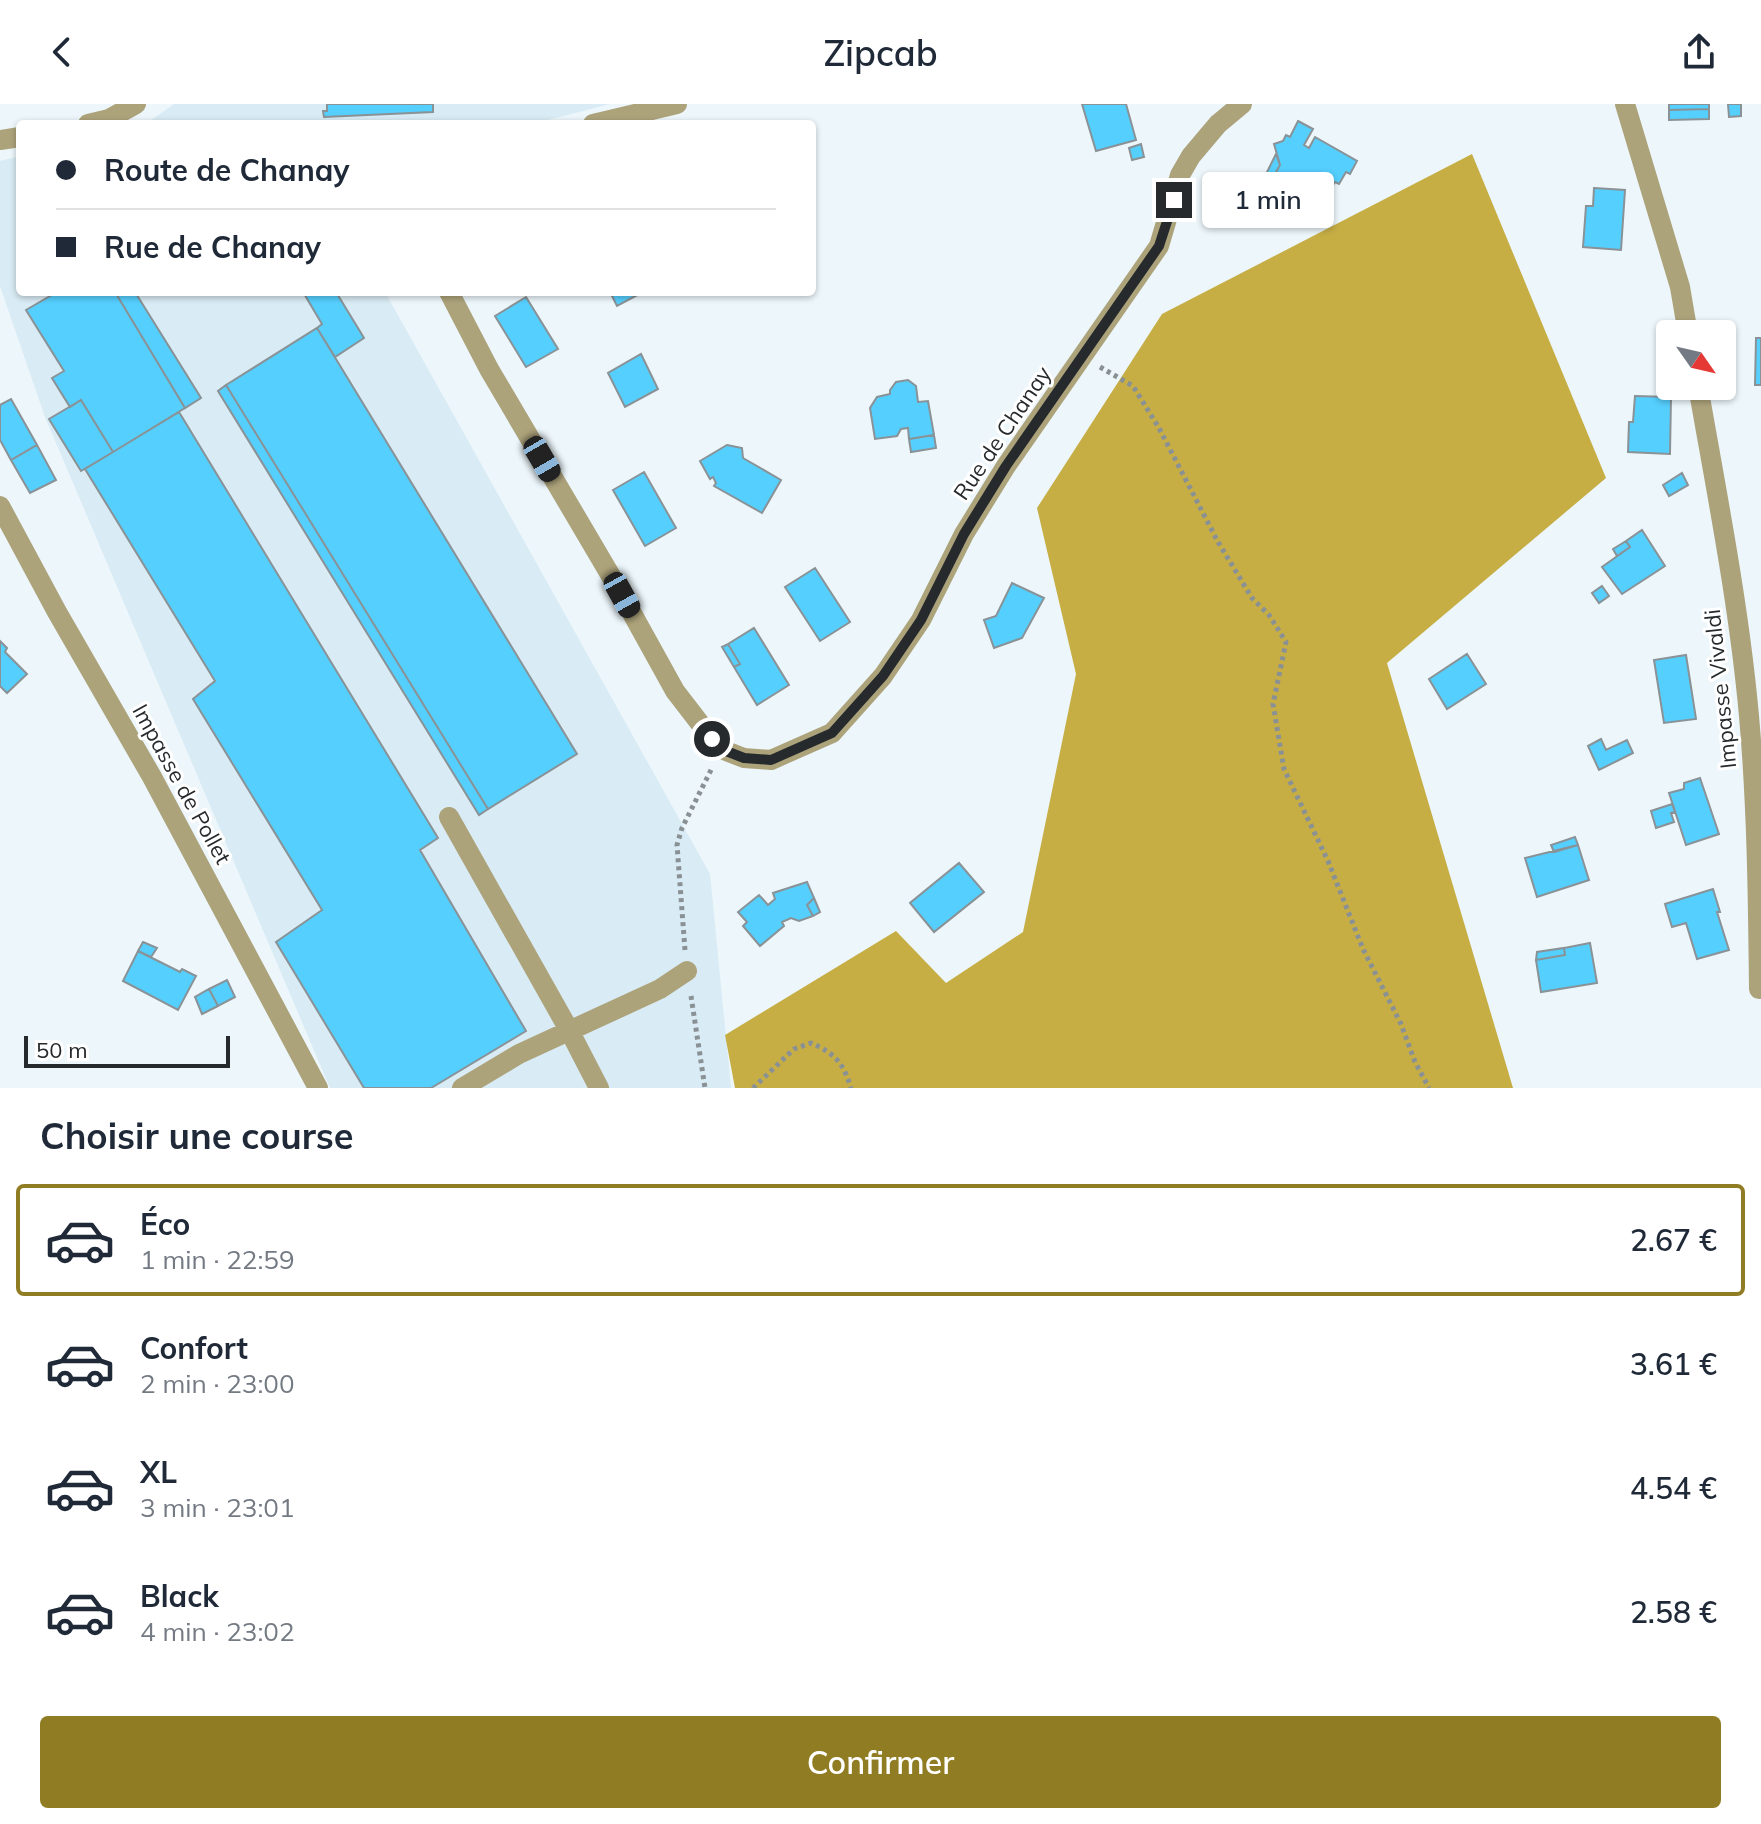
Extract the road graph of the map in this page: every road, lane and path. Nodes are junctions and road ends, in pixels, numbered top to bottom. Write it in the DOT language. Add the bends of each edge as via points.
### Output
graph roads {
  1 [pos="136,104"];
  2 [pos="677,104"];
  3 [pos="1242,104"];
  4 [pos="1625,104"];
  5 [pos="105,120"];
  6 [pos="610,120"];
  7 [pos="451,296"];
  8 [pos="1686,320"];
  9 [pos="1081,358"];
  10 [pos="1700,400"];
  11 [pos="0,506"];
  12 [pos="712,739"];
  13 [pos="449,817"];
  14 [pos="687,971"];
  15 [pos="1759,989"];
  16 [pos="569,1030"];
  17 [pos="318,1088"];
  18 [pos="462,1088"];
  19 [pos="599,1088"];
  20 [pos="705,1088"];
  21 [pos="753,1088"];
  22 [pos="851,1088"];
  23 [pos="1429,1088"];
  1 -- 5 [label="street"];
  2 -- 6 [label="street"];
  3 -- 9 [label="street, Rue de Chanay" via="1191,156 1159,246"];
  4 -- 8 [label="street"];
  7 -- 12 [label="street" via="675,691"];
  9 -- 12 [label="street, Rue de Chanay" via="964,534 921,620 883,676 832,733 771,760 744,758"];
  9 -- 23 [label="path" via="1133,386 1218,542 1286,642 1273,704 1284,769"];
  10 -- 15 [label="street, Impasse Vivaldi" via="1749,714 1758,833"];
  11 -- 17 [label="street, Impasse de Pollet"];
  12 -- 14 [label="path" via="713,767 677,845"];
  13 -- 16 [label="street"];
  14 -- 16 [label="street" via="660,989"];
  14 -- 20 [label="path"];
  16 -- 18 [label="street"];
  16 -- 19 [label="street"];
  21 -- 22 [label="path" via="794,1049 811,1043 844,1066"];
}
